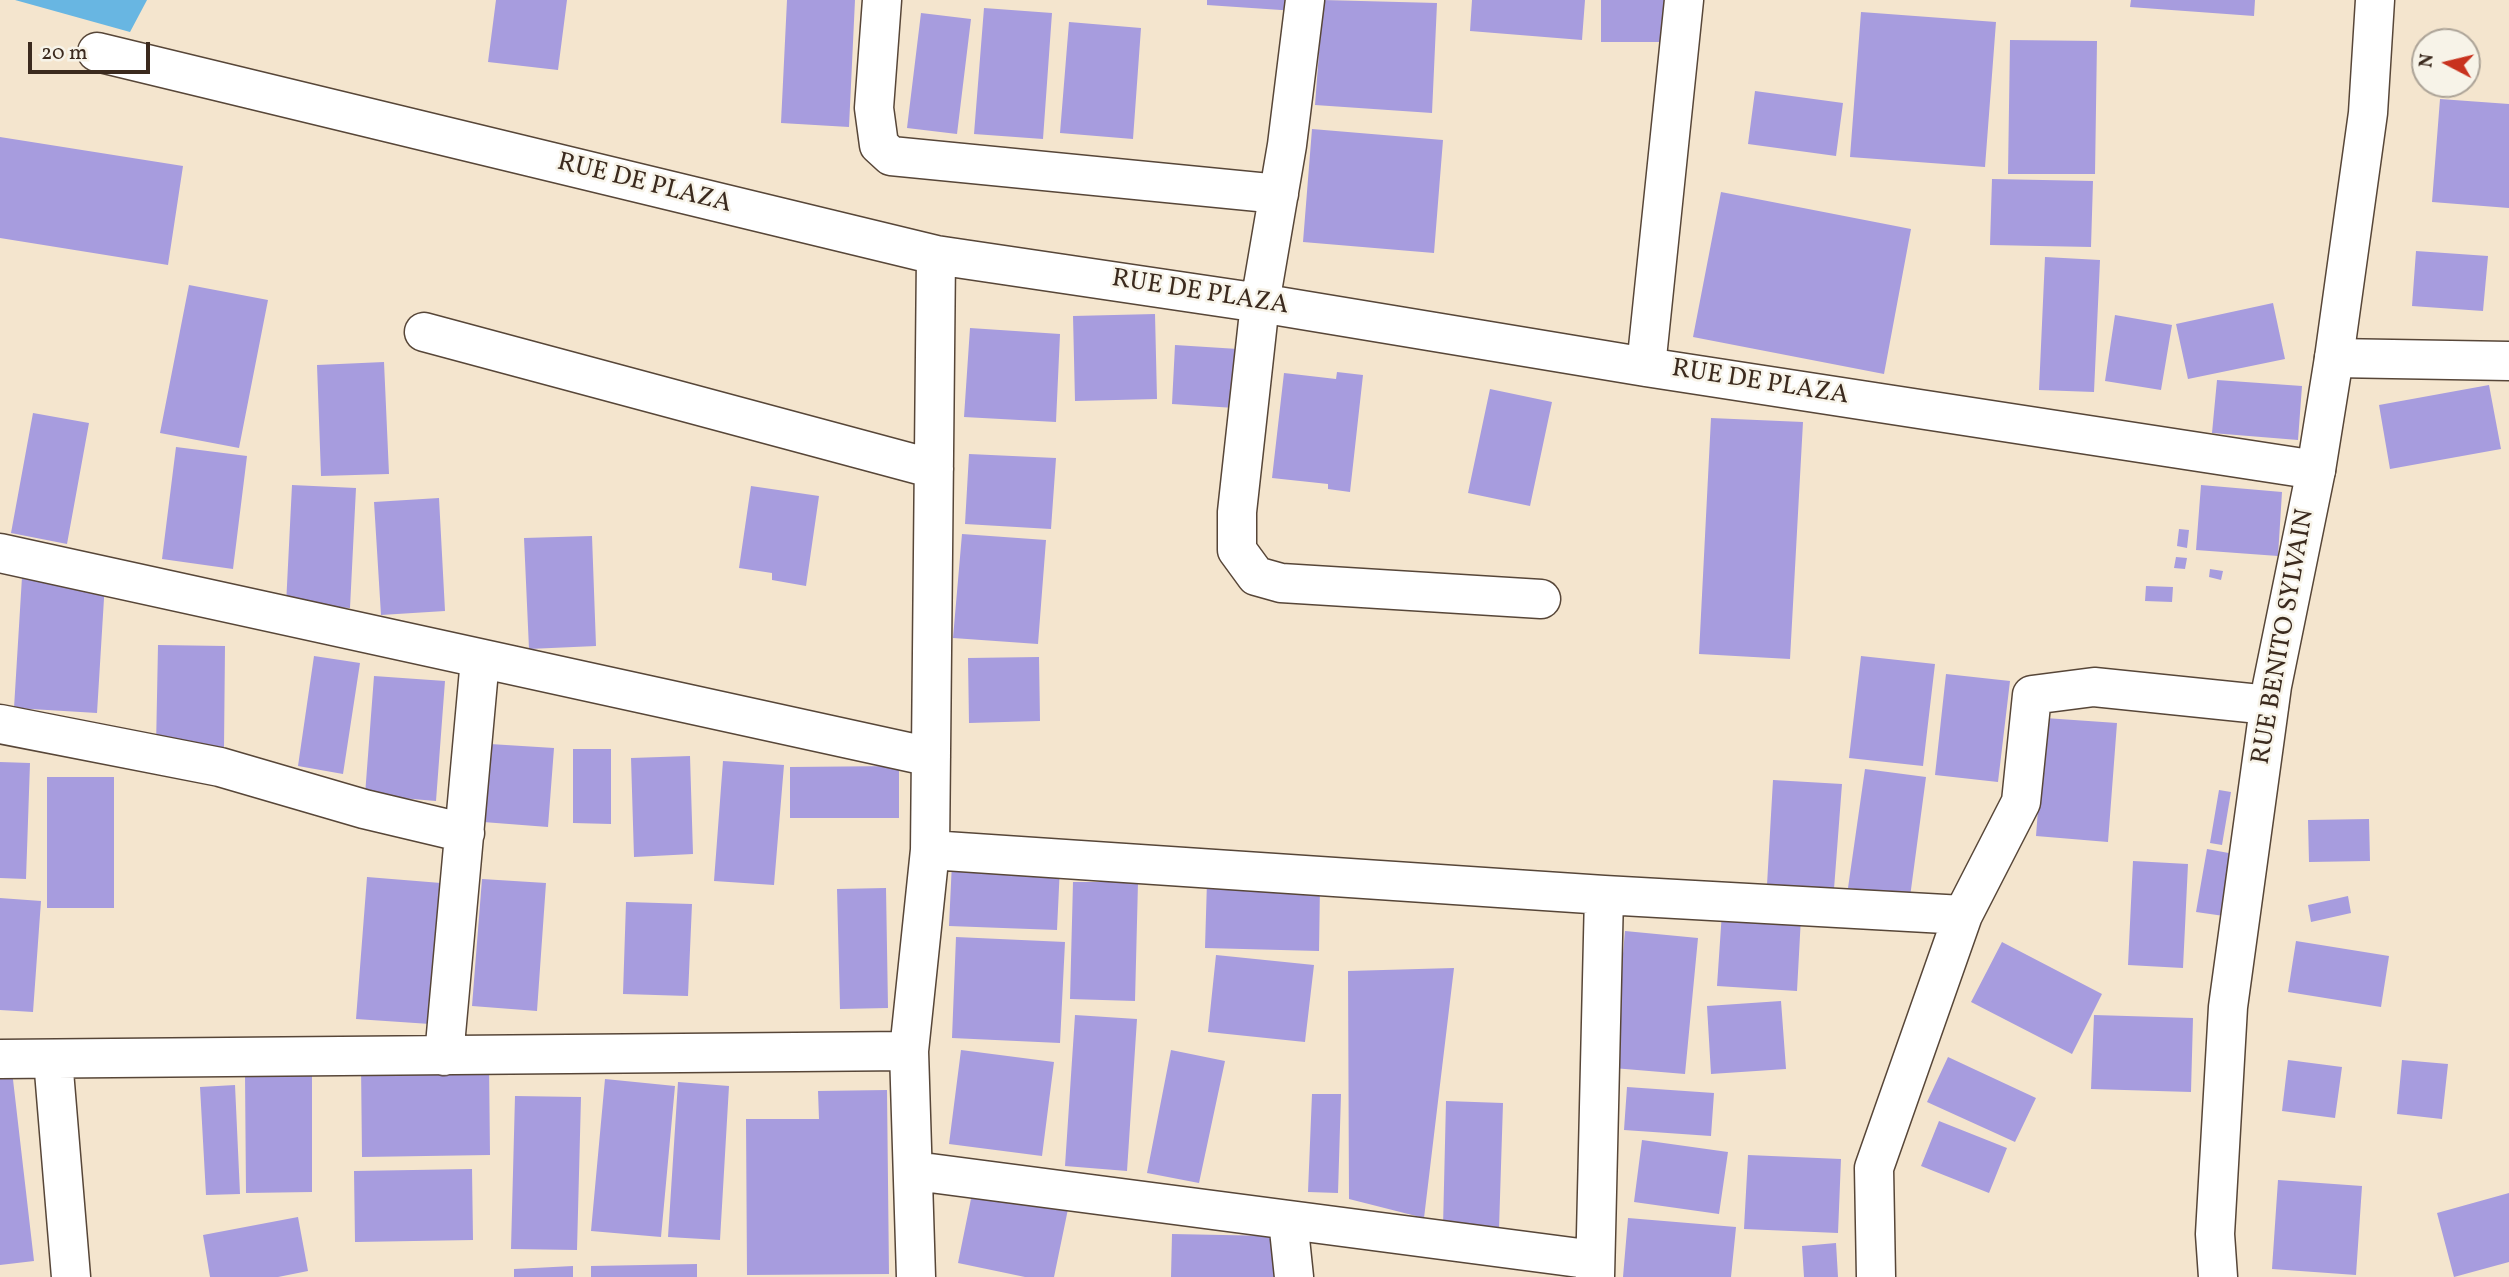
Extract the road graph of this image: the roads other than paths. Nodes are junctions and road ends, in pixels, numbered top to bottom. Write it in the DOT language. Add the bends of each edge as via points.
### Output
graph roads {
  1 [pos="882,0"];
  2 [pos="1306,0"];
  3 [pos="1684,0"];
  4 [pos="2375,0"];
  5 [pos="97,52"];
  6 [pos="1279,194"];
  7 [pos="936,255"];
  8 [pos="1261,303"];
  9 [pos="424,332"];
  10 [pos="2334,358"];
  11 [pos="2509,361"];
  12 [pos="1646,367"];
  13 [pos="934,468"];
  14 [pos="2316,470"];
  15 [pos="0,553"];
  16 [pos="1541,599"];
  17 [pos="480,659"];
  18 [pos="2269,705"];
  19 [pos="0,724"];
  20 [pos="931,757"];
  21 [pos="465,833"];
  22 [pos="930,850"];
  23 [pos="1604,895"];
  24 [pos="1964,915"];
  25 [pos="909,1051"];
  26 [pos="444,1056"];
  27 [pos="0,1059"];
  28 [pos="53,1059"];
  29 [pos="915,1171"];
  30 [pos="1288,1220"];
  31 [pos="1595,1269"];
  32 [pos="71,1277"];
  33 [pos="916,1277"];
  34 [pos="1294,1277"];
  35 [pos="1876,1277"];
  36 [pos="2218,1277"];
  1 -- 6 [label="street" via="874,108 879,145 891,156"];
  2 -- 6 [label="street"];
  3 -- 12 [label="street"];
  4 -- 10 [label="street, RUE BENITO SYLVAIN" via="2368,113"];
  5 -- 7 [label="street, RUE DE PLAZA"];
  6 -- 8 [label="street"];
  7 -- 8 [label="street, RUE DE PLAZA"];
  7 -- 13 [label="street"];
  8 -- 12 [label="street, RUE DE PLAZA"];
  8 -- 16 [label="street" via="1237,512 1237,550 1256,576 1281,583"];
  9 -- 13 [label="street"];
  10 -- 11 [label="street"];
  10 -- 14 [label="street, RUE BENITO SYLVAIN"];
  12 -- 14 [label="street, RUE DE PLAZA"];
  13 -- 20 [label="street"];
  14 -- 18 [label="street, RUE BENITO SYLVAIN"];
  15 -- 17 [label="street"];
  17 -- 20 [label="street"];
  17 -- 21 [label="street"];
  18 -- 24 [label="street" via="2094,687 2032,695 2021,802"];
  18 -- 36 [label="street, RUE BENITO SYLVAIN" via="2228,1007 2216,1234"];
  19 -- 21 [label="street" via="220,767"];
  20 -- 22 [label="street"];
  21 -- 26 [label="street"];
  22 -- 23 [label="street"];
  22 -- 25 [label="street"];
  23 -- 24 [label="street"];
  23 -- 31 [label="street"];
  24 -- 35 [label="street" via="1874,1168"];
  25 -- 26 [label="street"];
  25 -- 29 [label="street"];
  26 -- 28 [label="street"];
  27 -- 28 [label="street"];
  28 -- 32 [label="street"];
  29 -- 30 [label="street"];
  29 -- 33 [label="street"];
  30 -- 31 [label="street"];
  30 -- 34 [label="street"];
}
